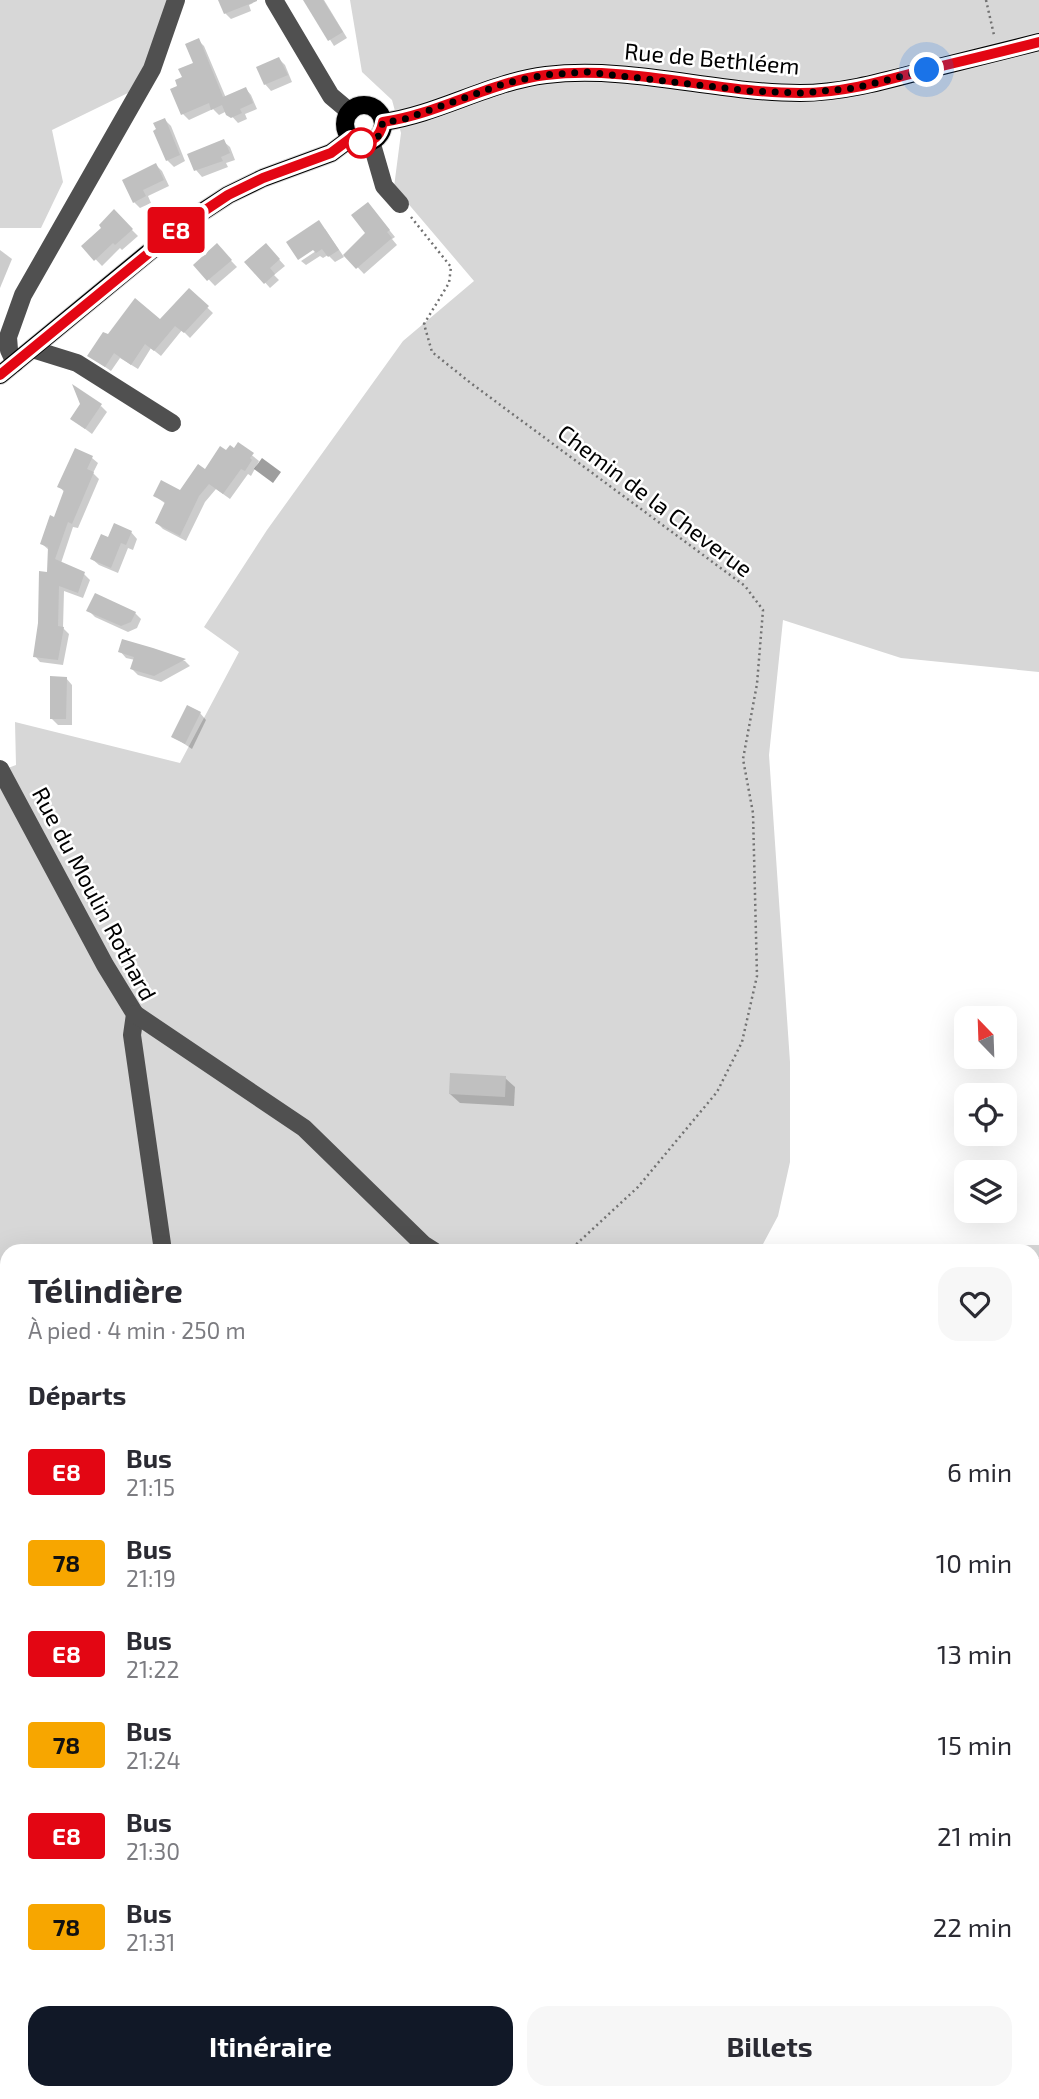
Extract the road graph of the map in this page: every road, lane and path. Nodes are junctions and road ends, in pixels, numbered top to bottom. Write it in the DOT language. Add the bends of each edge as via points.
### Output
graph roads {
  1 [pos="176,0"];
  2 [pos="274,0"];
  3 [pos="986,0"];
  4 [pos="1039,42"];
  5 [pos="999,52"];
  6 [pos="349,112"];
  7 [pos="383,122"];
  8 [pos="351,138"];
  9 [pos="371,141"];
  10 [pos="400,204"];
  11 [pos="32,349"];
  12 [pos="15,363"];
  13 [pos="0,375"];
  14 [pos="172,423"];
  15 [pos="0,769"];
  16 [pos="135,1014"];
  17 [pos="162,1244"];
  18 [pos="423,1244"];
  19 [pos="577,1244"];
  1 -- 12 [label="street" via="152,69 23,295 8,337"];
  2 -- 6 [label="street" via="331,96"];
  3 -- 5 [label="path"];
  4 -- 5 [label="main road, Rue de Bethléem"];
  5 -- 7 [label="main road, Rue de Bethléem" via="855,88 803,93 587,72 544,75"];
  6 -- 7 [label="main road" via="370,106"];
  6 -- 8 [label="main road" via="345,124"];
  7 -- 9 [label="main road" via="378,137"];
  8 -- 9 [label="main road"];
  8 -- 11 [label="main road" via="331,153 240,189 194,217"];
  9 -- 10 [label="street" via="384,186"];
  10 -- 19 [label="path, Chemin de la Cheverue" via="451,267 449,284 424,324 432,352 744,586 764,610 743,759 754,813 757,976 742,1042 717,1092 638,1187"];
  11 -- 12 [label="main road"];
  11 -- 14 [label="street" via="77,363"];
  12 -- 13 [label="main road"];
  15 -- 16 [label="street, Rue du Moulin Rothard"];
  16 -- 17 [label="street, Rue du Moulin Rothard" via="132,1035"];
  16 -- 18 [label="street" via="304,1128"];
}
